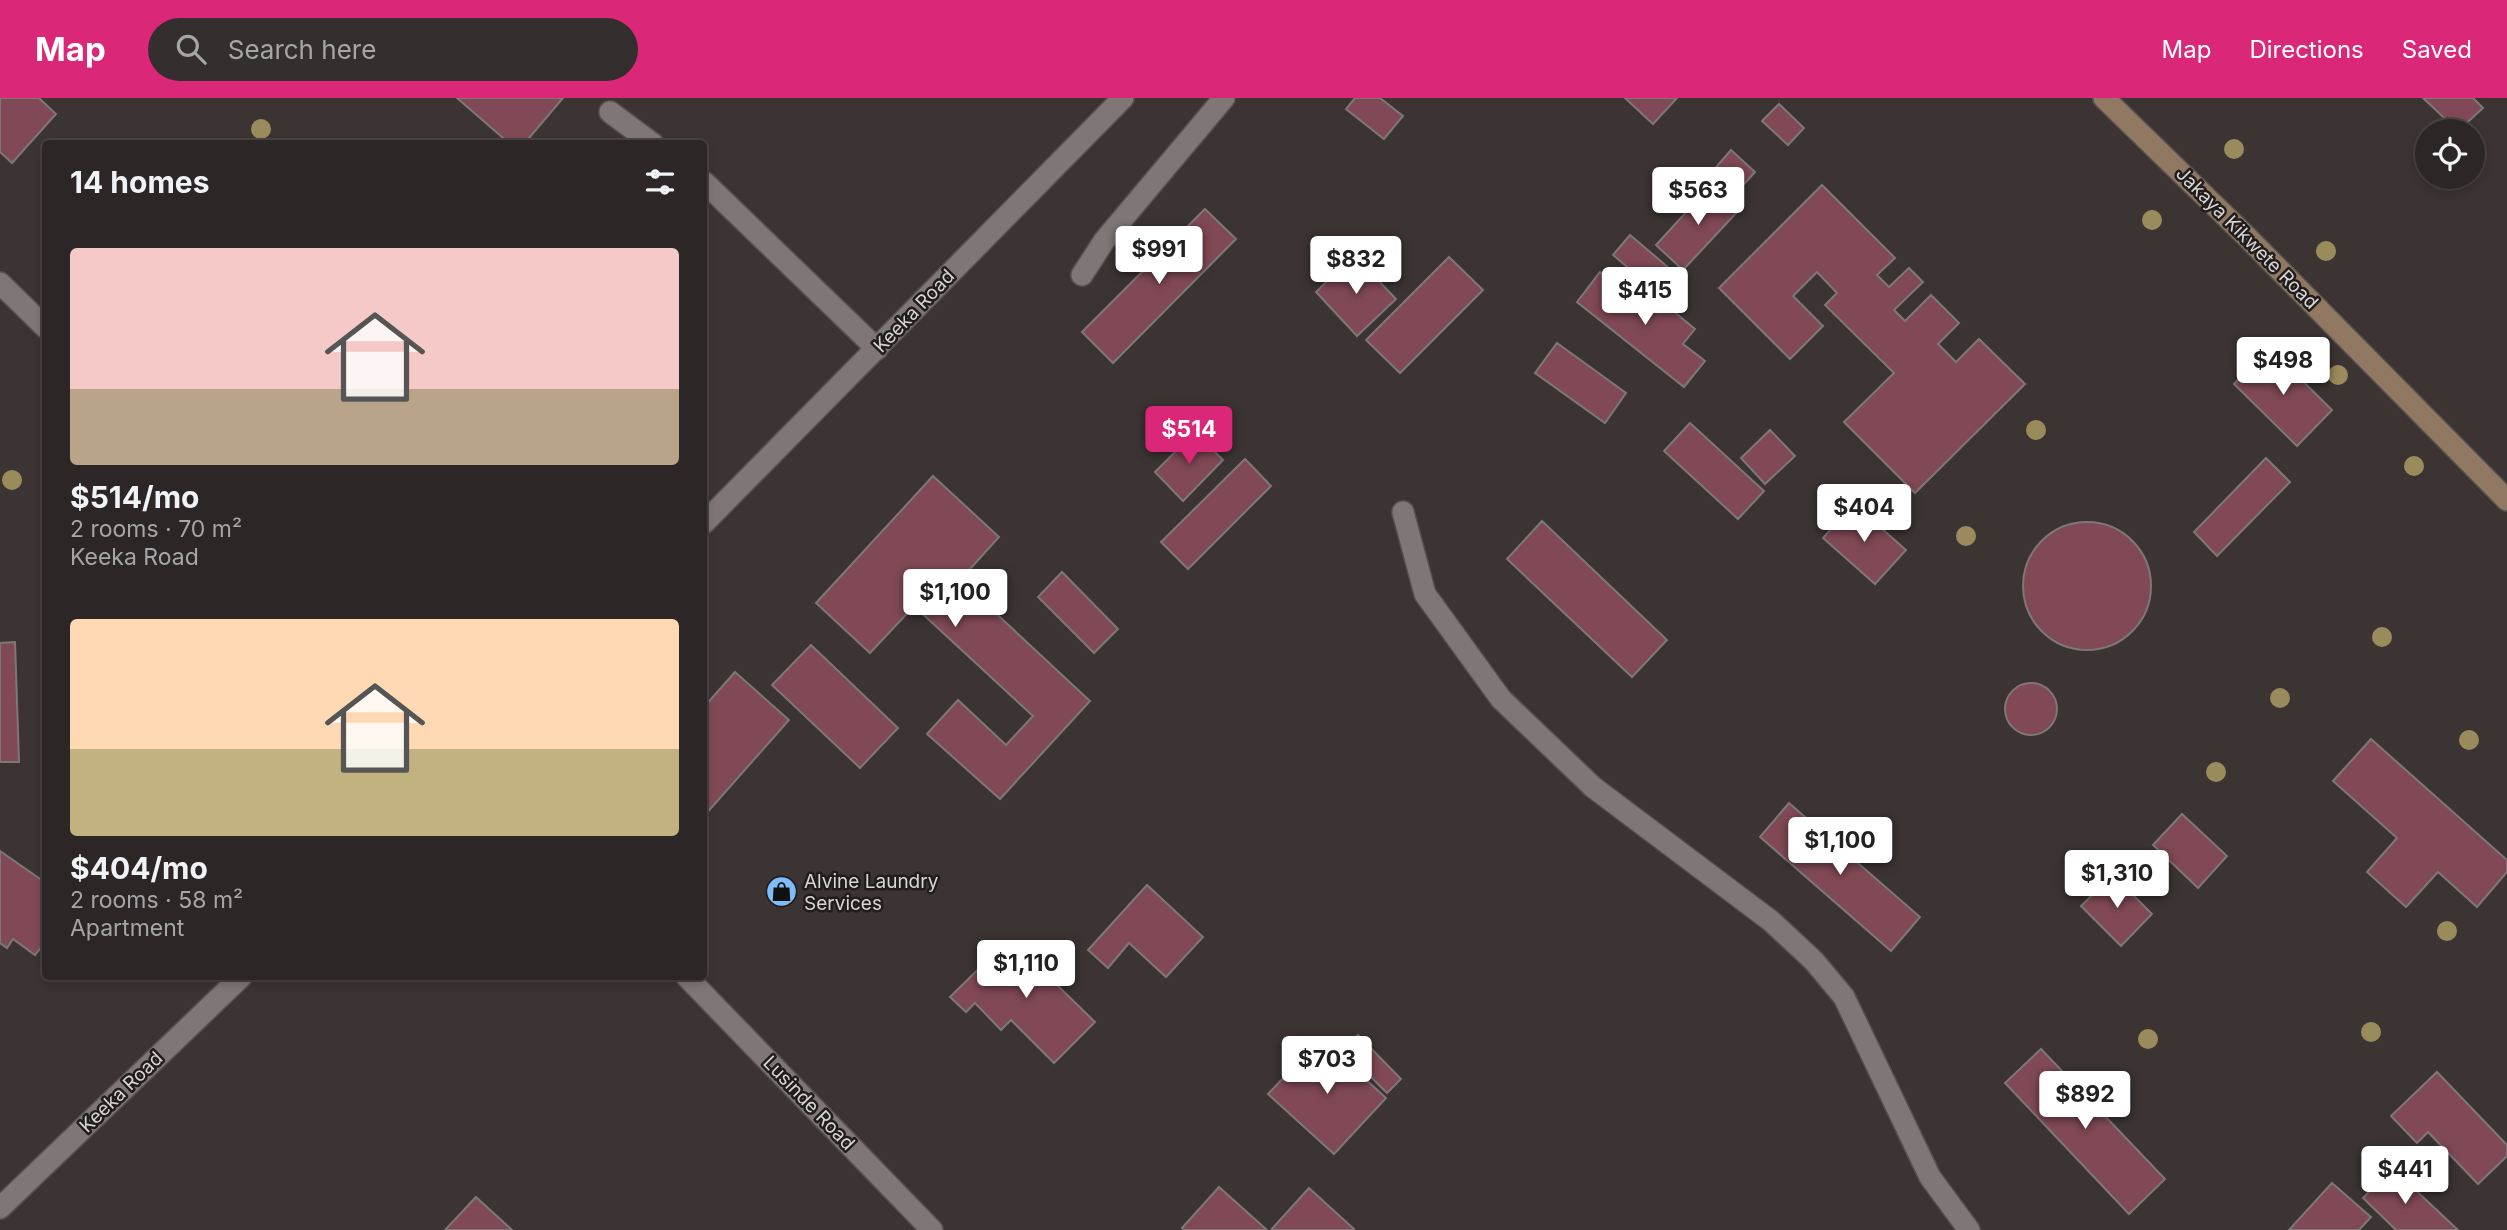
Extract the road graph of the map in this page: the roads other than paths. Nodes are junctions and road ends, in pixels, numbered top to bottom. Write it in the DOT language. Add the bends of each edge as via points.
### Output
graph roads {
  1 [pos="1123,98"];
  2 [pos="1224,98"];
  3 [pos="2104,98"];
  4 [pos="610,112"];
  5 [pos="648,140"];
  6 [pos="707,185"];
  7 [pos="1082,275"];
  8 [pos="0,283"];
  9 [pos="42,324"];
  10 [pos="877,349"];
  11 [pos="2507,500"];
  12 [pos="1403,512"];
  13 [pos="707,520"];
  14 [pos="238,980"];
  15 [pos="690,980"];
  16 [pos="0,1208"];
  17 [pos="932,1230"];
  18 [pos="1969,1230"];
  1 -- 10 [label="street, Keeka Road"];
  2 -- 7 [label="street" via="1104,241"];
  3 -- 11 [label="main road, Jakaya Kikwete Road"];
  4 -- 5 [label="street"];
  6 -- 10 [label="street"];
  8 -- 9 [label="street"];
  10 -- 13 [label="street, Keeka Road"];
  12 -- 18 [label="street" via="1425,593 1501,699 1593,787 1771,921 1844,996 1930,1177"];
  14 -- 16 [label="street, Keeka Road"];
  15 -- 17 [label="street, Lusinde Road"];
}
